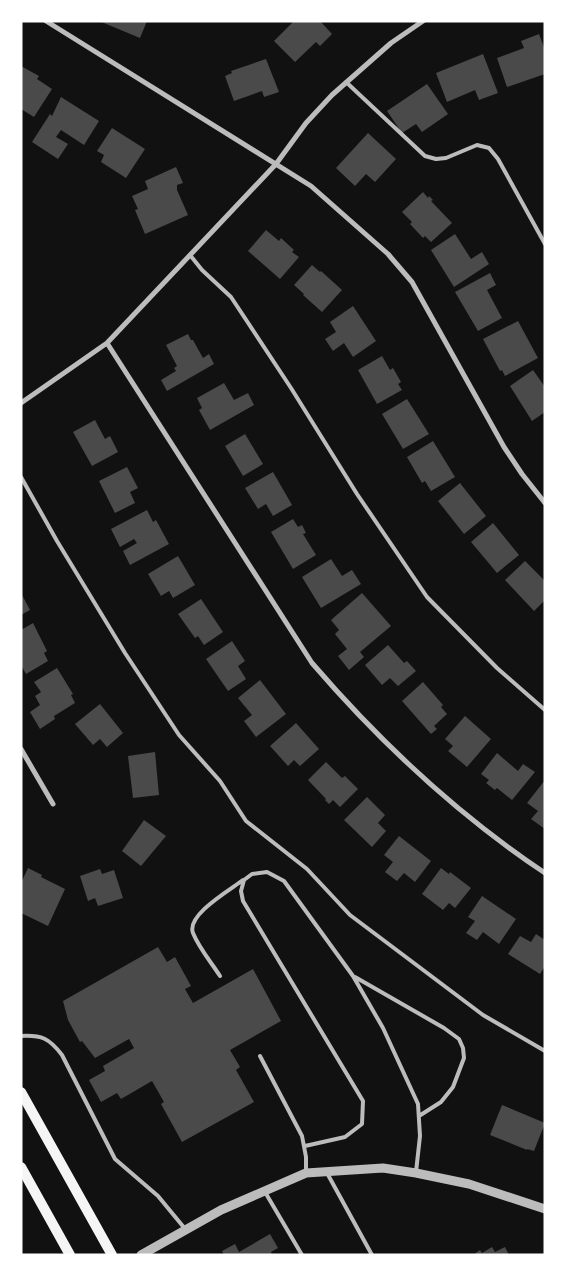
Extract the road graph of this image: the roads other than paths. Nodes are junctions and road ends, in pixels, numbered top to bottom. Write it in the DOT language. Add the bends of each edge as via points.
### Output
graph roads {
  1 [pos="46,21"];
  2 [pos="423,21"];
  3 [pos="346,82"];
  4 [pos="276,164"];
  5 [pos="545,244"];
  6 [pos="190,255"];
  7 [pos="107,343"];
  8 [pos="21,403"];
  9 [pos="21,477"];
  10 [pos="545,503"];
  11 [pos="545,710"];
  12 [pos="21,749"];
  13 [pos="53,804"];
  14 [pos="545,874"];
  15 [pos="244,880"];
  16 [pos="220,976"];
  17 [pos="353,976"];
  18 [pos="21,1036"];
  19 [pos="545,1051"];
  20 [pos="260,1056"];
  21 [pos="21,1092"];
  22 [pos="419,1116"];
  23 [pos="305,1146"];
  24 [pos="21,1167"];
  25 [pos="326,1172"];
  26 [pos="416,1172"];
  27 [pos="306,1173"];
  28 [pos="264,1191"];
  29 [pos="545,1209"];
  30 [pos="186,1230"];
  31 [pos="70,1255"];
  32 [pos="112,1255"];
  33 [pos="141,1255"];
  34 [pos="302,1255"];
  35 [pos="372,1255"];
  1 -- 4 [label="street"];
  2 -- 3 [label="street" via="391,43"];
  3 -- 4 [label="street" via="306,123"];
  3 -- 5 [label="lane" via="426,156 446,158 477,145 489,148"];
  4 -- 6 [label="street"];
  4 -- 10 [label="street" via="311,186 388,254 412,282 489,424"];
  6 -- 7 [label="street"];
  6 -- 11 [label="lane" via="231,297 357,494 427,596 497,668"];
  7 -- 8 [label="street"];
  7 -- 14 [label="street" via="312,663 347,704 410,765 509,849"];
  9 -- 19 [label="lane" via="57,541 179,736 220,781 246,821 307,869 350,915 483,1015"];
  12 -- 13 [label="street"];
  15 -- 16 [label="lane" via="204,909 192,923 192,932"];
  15 -- 17 [label="lane" via="252,874 267,872 284,881"];
  15 -- 23 [label="lane" via="243,901 362,1101 362,1124 345,1137"];
  17 -- 22 [label="lane" via="406,1074 418,1104"];
  17 -- 22 [label="lane" via="459,1039 464,1058 453,1087 441,1102"];
  18 -- 30 [label="lane" via="37,1035 51,1042 62,1055 115,1159 158,1196"];
  20 -- 23 [label="lane"];
  21 -- 32 [label="main road"];
  22 -- 26 [label="lane"];
  23 -- 27 [label="lane"];
  24 -- 31 [label="main road"];
  25 -- 26 [label="street" via="383,1168"];
  25 -- 27 [label="street"];
  25 -- 35 [label="lane"];
  26 -- 29 [label="street" via="469,1184"];
  27 -- 28 [label="street"];
  28 -- 30 [label="street"];
  28 -- 34 [label="lane"];
  30 -- 33 [label="street"];
}
